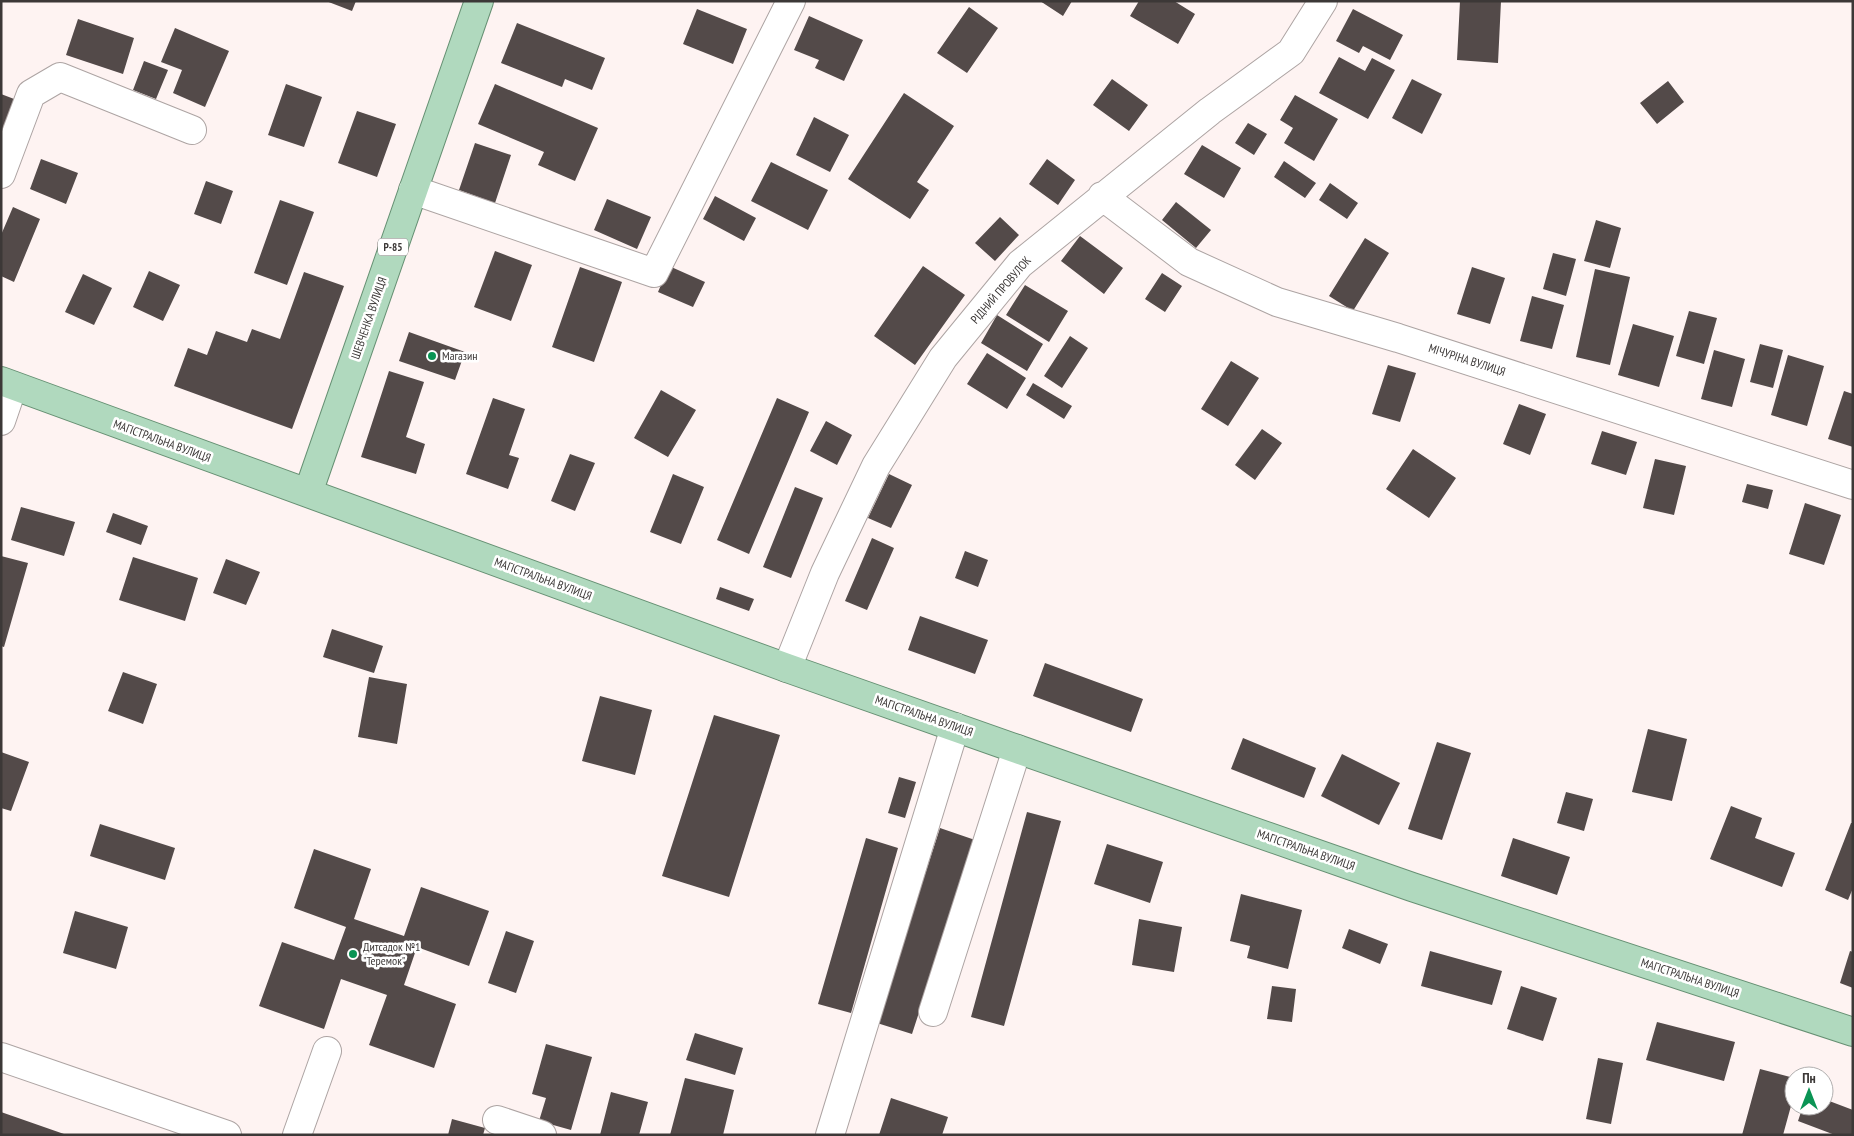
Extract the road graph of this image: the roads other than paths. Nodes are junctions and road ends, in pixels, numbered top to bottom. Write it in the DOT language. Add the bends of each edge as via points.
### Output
graph roads {
  1 [pos="479,1"];
  2 [pos="791,1"];
  3 [pos="1323,1"];
  4 [pos="192,130"];
  5 [pos="1,174"];
  6 [pos="413,190"];
  7 [pos="1102,196"];
  8 [pos="7,384"];
  9 [pos="1,421"];
  10 [pos="1853,484"];
  11 [pos="308,494"];
  12 [pos="787,668"];
  13 [pos="955,727"];
  14 [pos="1017,748"];
  15 [pos="933,1012"];
  16 [pos="1853,1032"];
  17 [pos="327,1051"];
  18 [pos="1,1057"];
  19 [pos="497,1120"];
  20 [pos="227,1135"];
  21 [pos="296,1135"];
  22 [pos="542,1135"];
  23 [pos="830,1135"];
  1 -- 6 [label="main road, ШЕВЧЕНКА ВУЛИЦЯ / Р-85"];
  2 -- 6 [label="street" via="654,273"];
  3 -- 7 [label="street, РІДНИЙ ПРОВУЛОК" via="1291,52"];
  4 -- 5 [label="street" via="60,77 31,94"];
  6 -- 11 [label="main road, ШЕВЧЕНКА ВУЛИЦЯ / Р-85"];
  7 -- 10 [label="street, МІЧУРІНА ВУЛИЦЯ" via="1189,262 1277,302"];
  7 -- 12 [label="street, РІДНИЙ ПРОВУЛОК" via="1020,264 943,358 876,466 825,573"];
  8 -- 9 [label="street"];
  8 -- 11 [label="main road, МАГІСТРАЛЬНА ВУЛИЦЯ"];
  11 -- 12 [label="main road, МАГІСТРАЛЬНА ВУЛИЦЯ"];
  12 -- 13 [label="main road, МАГІСТРАЛЬНА ВУЛИЦЯ"];
  13 -- 14 [label="main road, МАГІСТРАЛЬНА ВУЛИЦЯ"];
  13 -- 23 [label="street"];
  14 -- 15 [label="street"];
  14 -- 16 [label="main road, МАГІСТРАЛЬНА ВУЛИЦЯ" via="1412,887"];
  17 -- 21 [label="street"];
  18 -- 20 [label="street"];
  19 -- 22 [label="street"];
}
